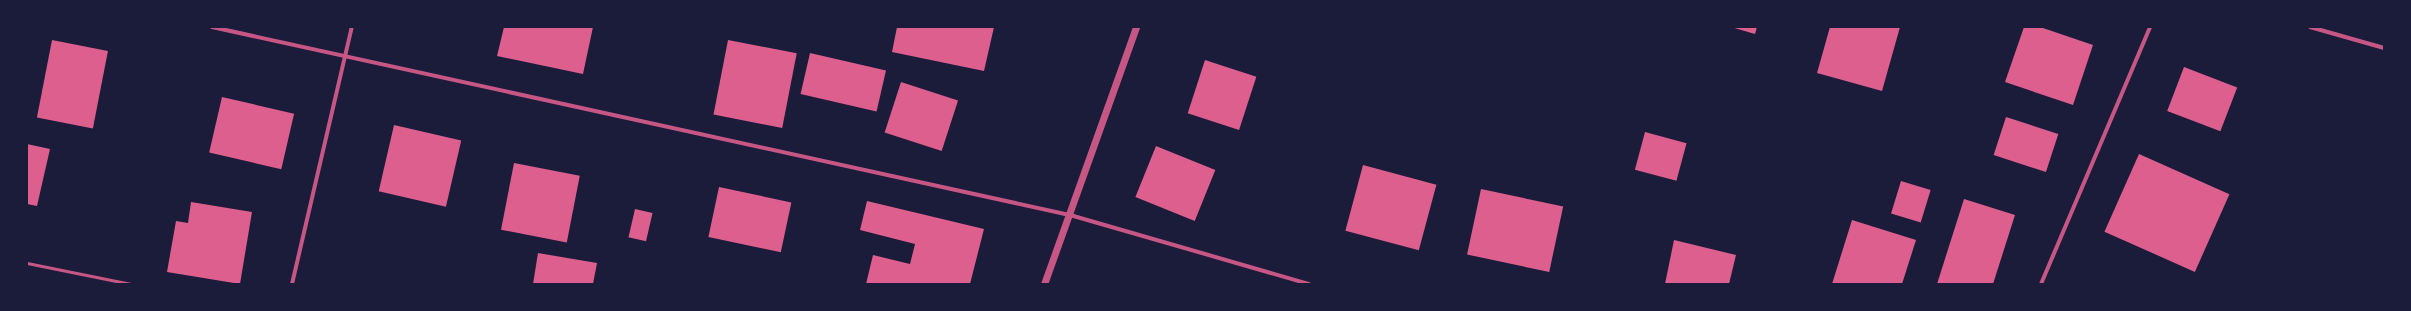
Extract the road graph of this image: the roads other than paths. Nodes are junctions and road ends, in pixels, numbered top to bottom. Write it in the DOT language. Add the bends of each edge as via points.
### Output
graph roads {
  1 [pos="212,27"];
  2 [pos="352,27"];
  3 [pos="1136,27"];
  4 [pos="2150,27"];
  5 [pos="2310,27"];
  6 [pos="2384,48"];
  7 [pos="346,57"];
  8 [pos="1070,215"];
  9 [pos="27,263"];
  10 [pos="131,284"];
  11 [pos="292,284"];
  12 [pos="1044,284"];
  13 [pos="1309,284"];
  14 [pos="2041,284"];
  1 -- 7 [label="street"];
  2 -- 7 [label="street"];
  3 -- 8 [label="street"];
  4 -- 14 [label="street"];
  5 -- 6 [label="street"];
  7 -- 8 [label="street"];
  7 -- 11 [label="street"];
  8 -- 12 [label="street"];
  8 -- 13 [label="street"];
  9 -- 10 [label="lane"];
}
